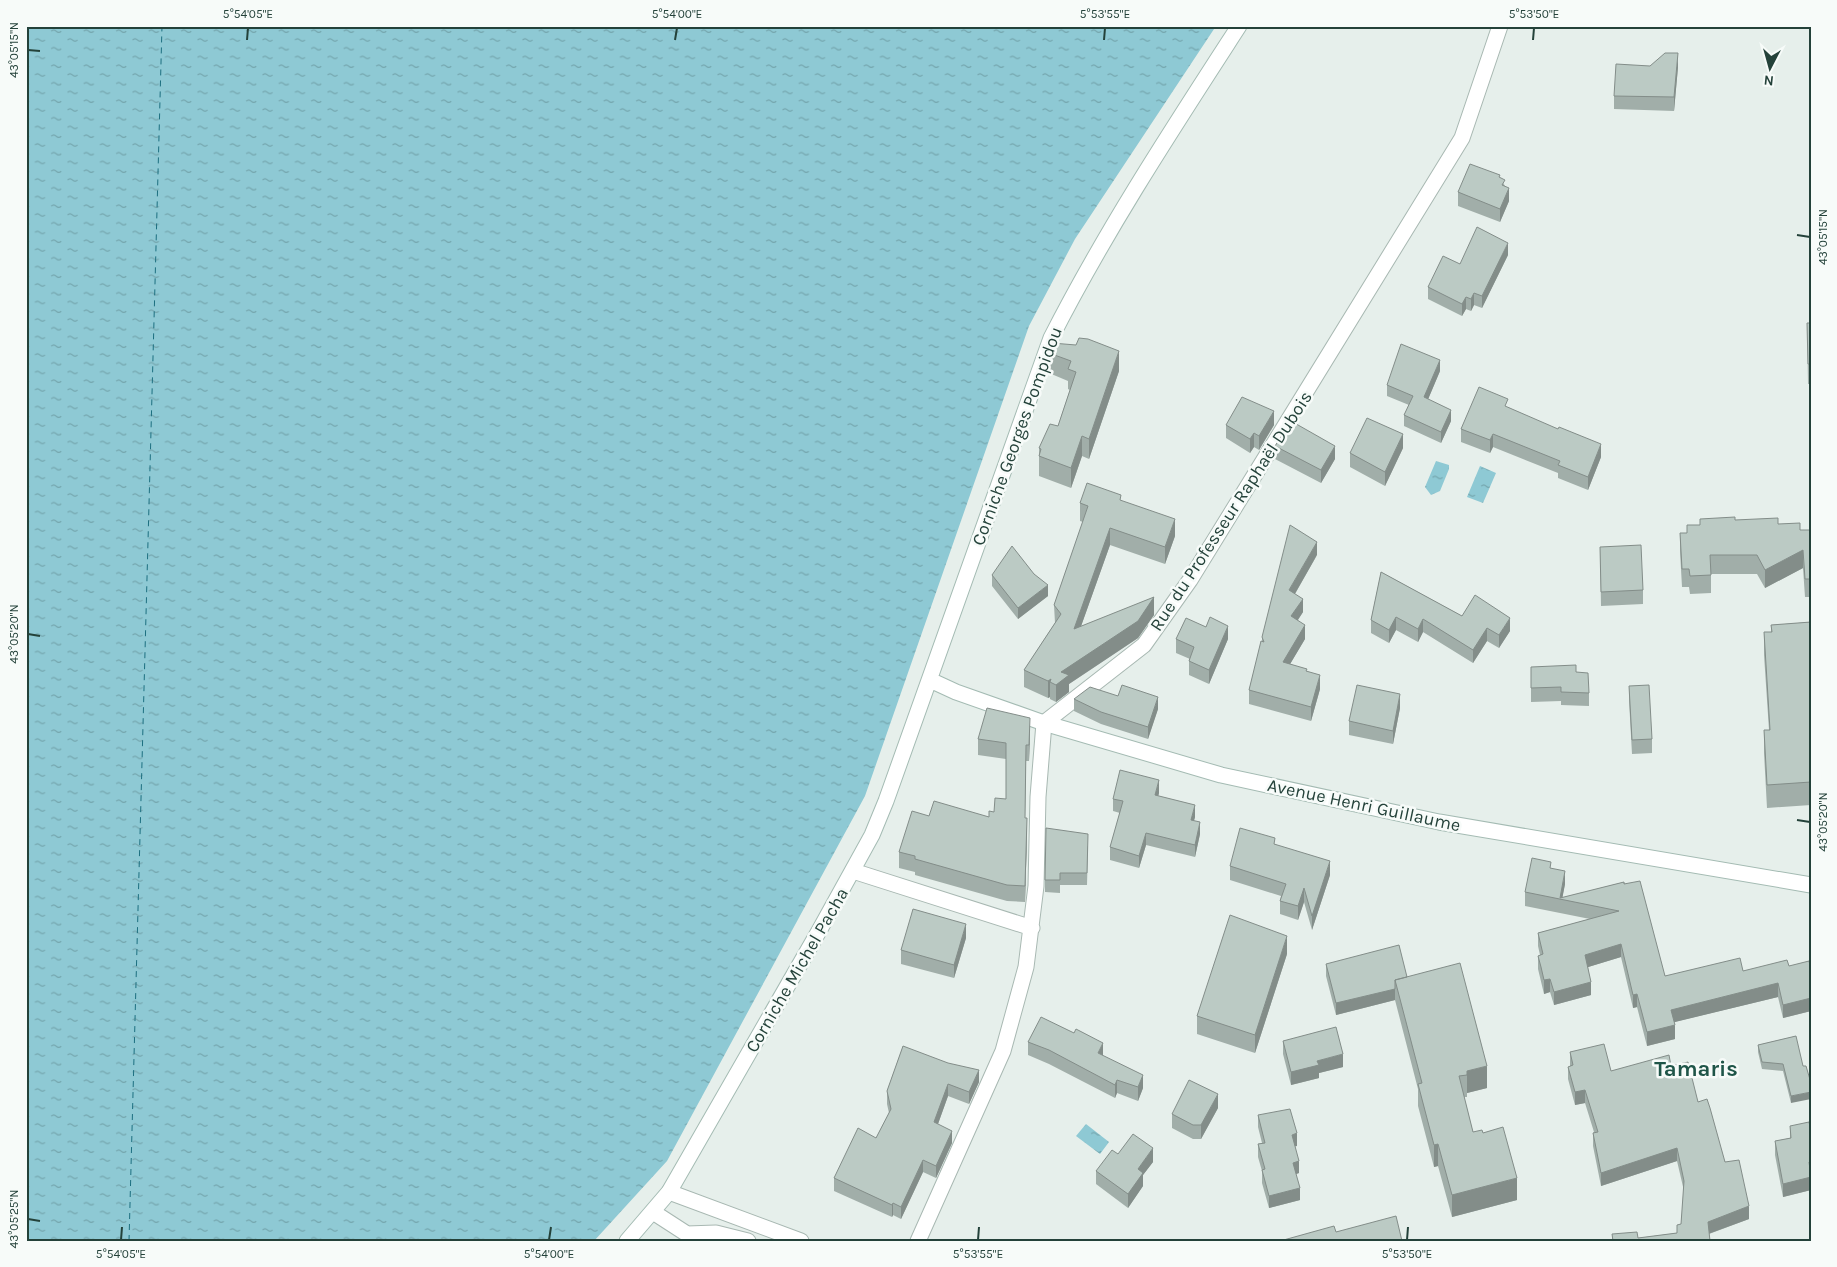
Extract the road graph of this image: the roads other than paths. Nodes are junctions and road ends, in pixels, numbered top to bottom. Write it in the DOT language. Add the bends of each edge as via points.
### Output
graph roads {
  1 [pos="1239,26"];
  2 [pos="1500,26"];
  3 [pos="930,680"];
  4 [pos="1044,723"];
  5 [pos="852,871"];
  6 [pos="1811,885"];
  7 [pos="1032,928"];
  8 [pos="669,1192"];
  9 [pos="653,1212"];
  10 [pos="627,1241"];
  11 [pos="748,1241"];
  12 [pos="801,1241"];
  13 [pos="918,1241"];
  1 -- 3 [label="street, Corniche Georges Pompidou" via="1075,290 1051,338"];
  2 -- 4 [label="street, Rue du Professeur Raphaël Dubois" via="1462,138 1190,580 1144,645"];
  3 -- 4 [label="street, Avenue Henri Guillaume"];
  3 -- 5 [label="street, Corniche Michel Pacha" via="886,801"];
  4 -- 6 [label="street, Avenue Henri Guillaume" via="1221,775 1439,822"];
  4 -- 7 [label="street"];
  5 -- 7 [label="street"];
  5 -- 8 [label="street, Corniche Michel Pacha"];
  7 -- 13 [label="street" via="1026,967 1003,1051"];
  8 -- 9 [label="street, Corniche Michel Pacha"];
  8 -- 12 [label="street"];
  9 -- 10 [label="street, Corniche Michel Pacha"];
  9 -- 11 [label="street" via="687,1234 716,1232"];
}
